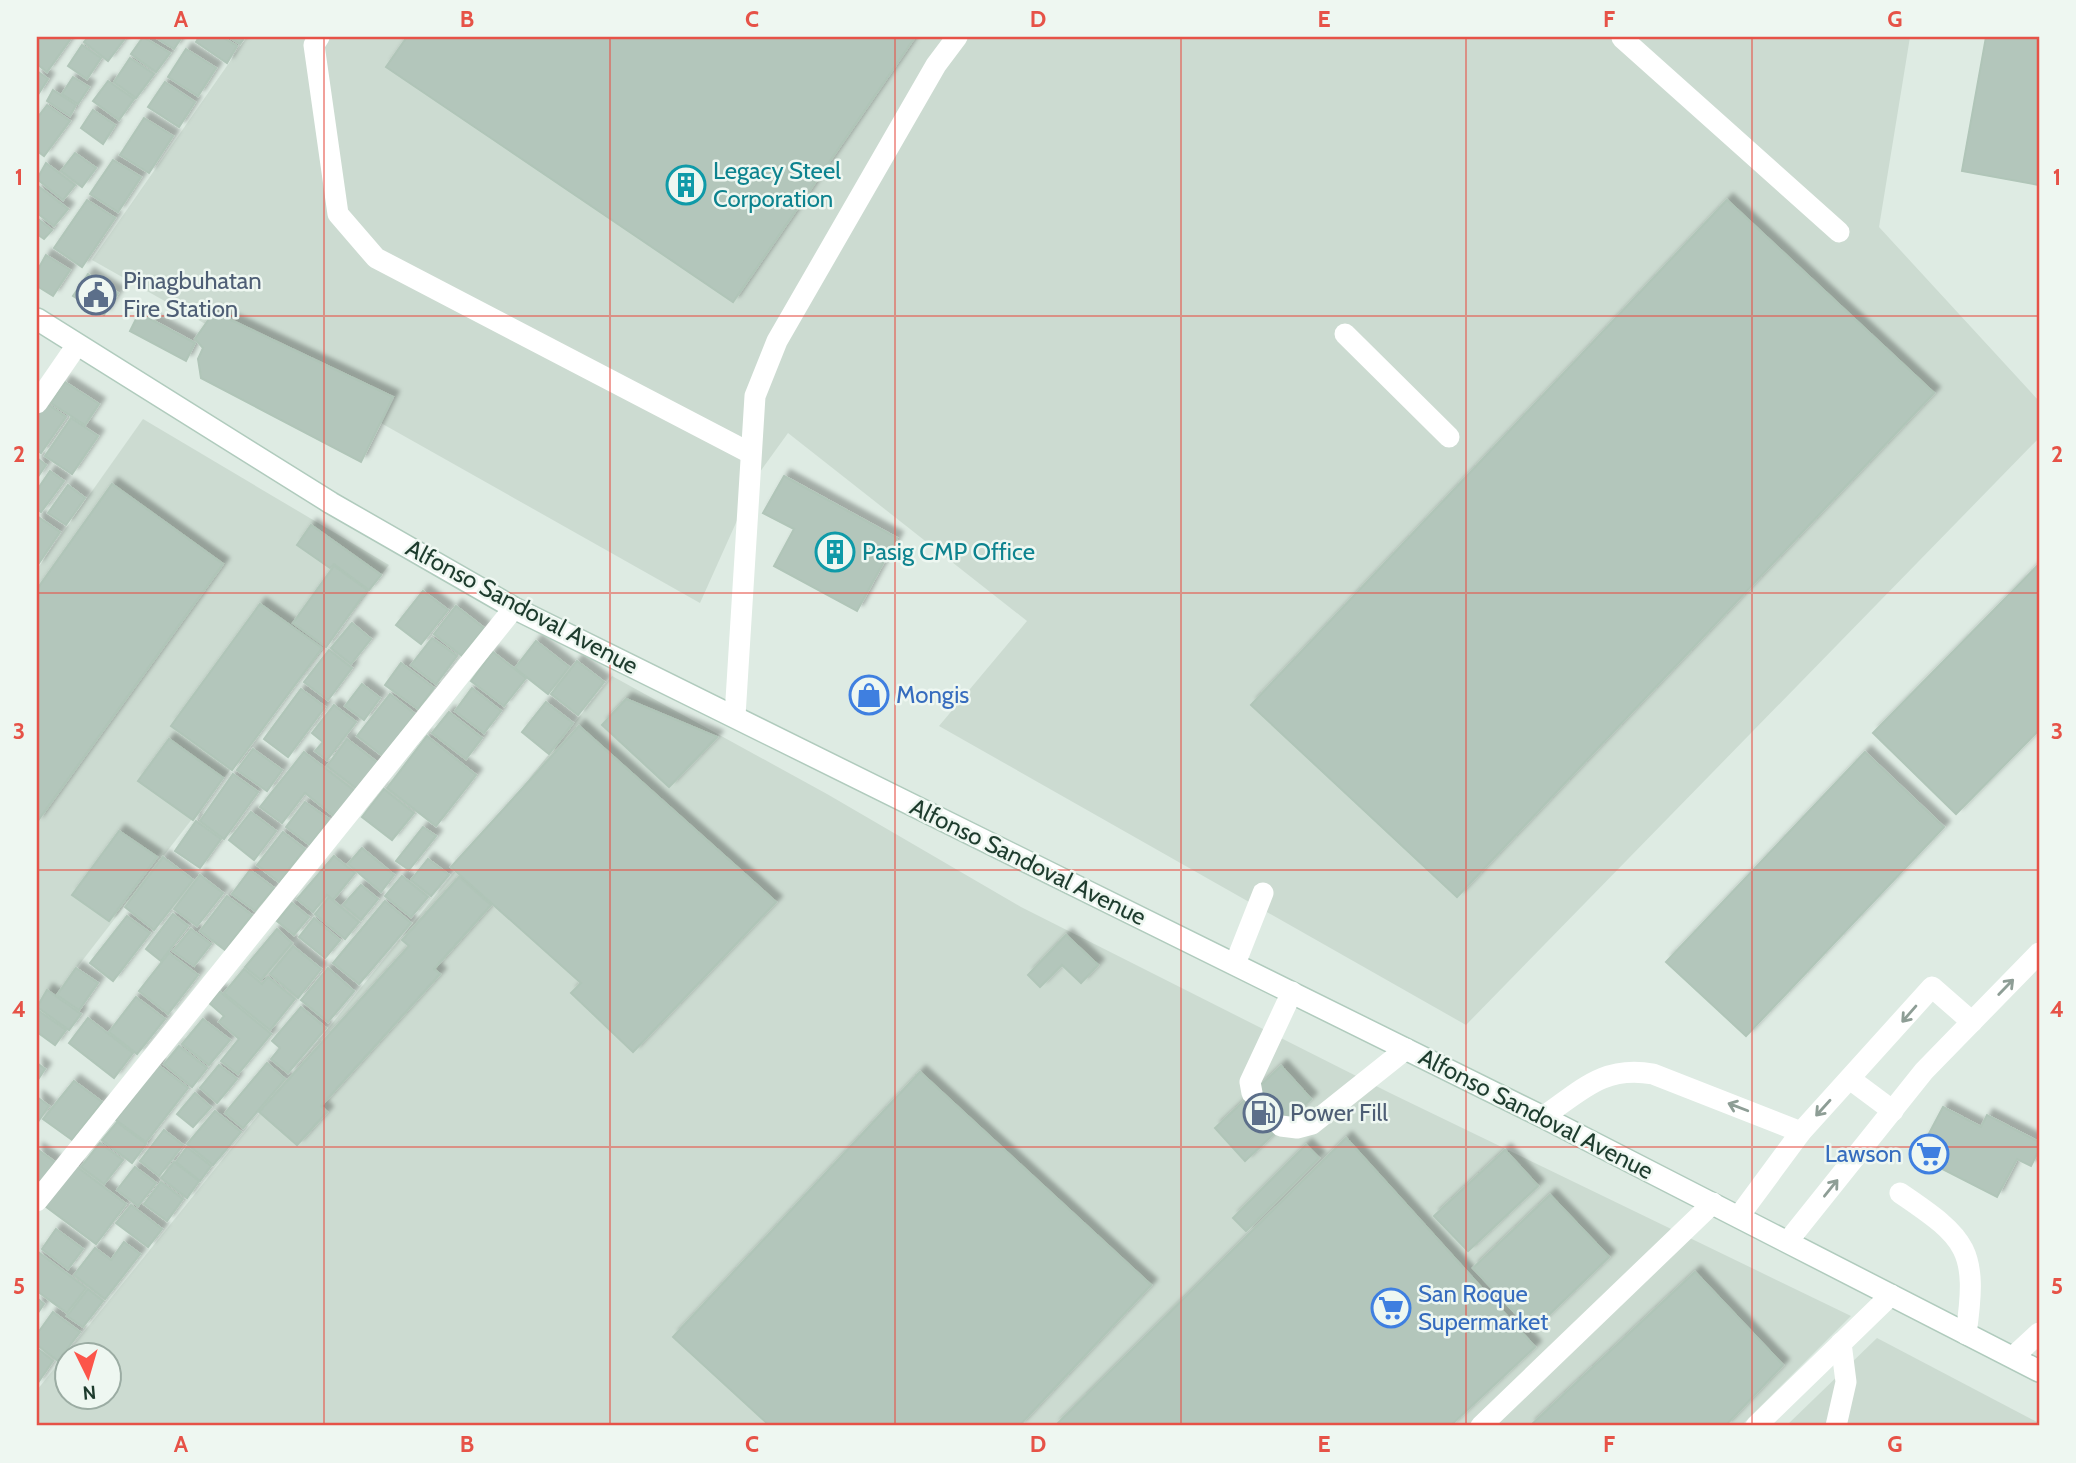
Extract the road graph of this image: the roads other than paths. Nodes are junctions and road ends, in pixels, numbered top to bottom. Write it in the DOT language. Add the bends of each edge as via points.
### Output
graph roads {
  1 [pos="319,37"];
  2 [pos="957,37"];
  3 [pos="1622,38"];
  4 [pos="1839,232"];
  5 [pos="37,319"];
  6 [pos="1345,334"];
  7 [pos="77,345"];
  8 [pos="37,403"];
  9 [pos="1449,437"];
  10 [pos="750,453"];
  11 [pos="514,608"];
  12 [pos="735,716"];
  13 [pos="1263,892"];
  14 [pos="2039,953"];
  15 [pos="1235,964"];
  16 [pos="1292,992"];
  17 [pos="1972,1022"];
  18 [pos="1406,1049"];
  19 [pos="1850,1079"];
  20 [pos="1252,1093"];
  21 [pos="1893,1111"];
  22 [pos="1543,1117"];
  23 [pos="1281,1126"];
  24 [pos="1801,1132"];
  25 [pos="1900,1193"];
  26 [pos="37,1201"];
  27 [pos="1713,1203"];
  28 [pos="1739,1216"];
  29 [pos="1788,1241"];
  30 [pos="1891,1295"];
  31 [pos="2039,1333"];
  32 [pos="1966,1334"];
  33 [pos="1841,1343"];
  34 [pos="2012,1357"];
  35 [pos="2039,1371"];
  36 [pos="1481,1426"];
  37 [pos="1756,1426"];
  38 [pos="1836,1426"];
  1 -- 10 [label="main road" via="314,45 338,214 376,258"];
  2 -- 10 [label="main road" via="936,65 777,341 755,396"];
  3 -- 4 [label="main road"];
  5 -- 7 [label="main road, Alfonso Sandoval Avenue"];
  6 -- 9 [label="main road"];
  7 -- 8 [label="main road"];
  7 -- 11 [label="main road, Alfonso Sandoval Avenue" via="331,503"];
  10 -- 12 [label="main road"];
  11 -- 12 [label="main road, Alfonso Sandoval Avenue"];
  11 -- 26 [label="main road"];
  12 -- 15 [label="main road, Alfonso Sandoval Avenue"];
  13 -- 15 [label="main road"];
  17 -- 14 [label="main road, one-way"];
  15 -- 16 [label="main road, Alfonso Sandoval Avenue"];
  16 -- 18 [label="main road, Alfonso Sandoval Avenue"];
  16 -- 20 [label="main road" via="1250,1082"];
  17 -- 19 [label="main road, one-way" via="1932,987"];
  17 -- 21 [label="main road"];
  18 -- 22 [label="main road, Alfonso Sandoval Avenue"];
  18 -- 23 [label="main road" via="1312,1124"];
  19 -- 21 [label="main road"];
  19 -- 24 [label="main road, one-way"];
  29 -- 21 [label="main road, one-way"];
  24 -- 22 [label="main road, one-way" via="1653,1074 1629,1070 1612,1073"];
  22 -- 27 [label="main road, Alfonso Sandoval Avenue"];
  24 -- 28 [label="main road"];
  25 -- 32 [label="main road" via="1960,1240 1973,1289"];
  27 -- 28 [label="main road, Alfonso Sandoval Avenue"];
  27 -- 36 [label="main road"];
  28 -- 29 [label="main road, Alfonso Sandoval Avenue"];
  29 -- 30 [label="main road, Alfonso Sandoval Avenue"];
  30 -- 32 [label="main road, Alfonso Sandoval Avenue"];
  30 -- 33 [label="main road"];
  31 -- 34 [label="main road"];
  32 -- 34 [label="main road, Alfonso Sandoval Avenue"];
  33 -- 37 [label="main road"];
  33 -- 38 [label="main road" via="1846,1382"];
  34 -- 35 [label="main road, Alfonso Sandoval Avenue"];
}
